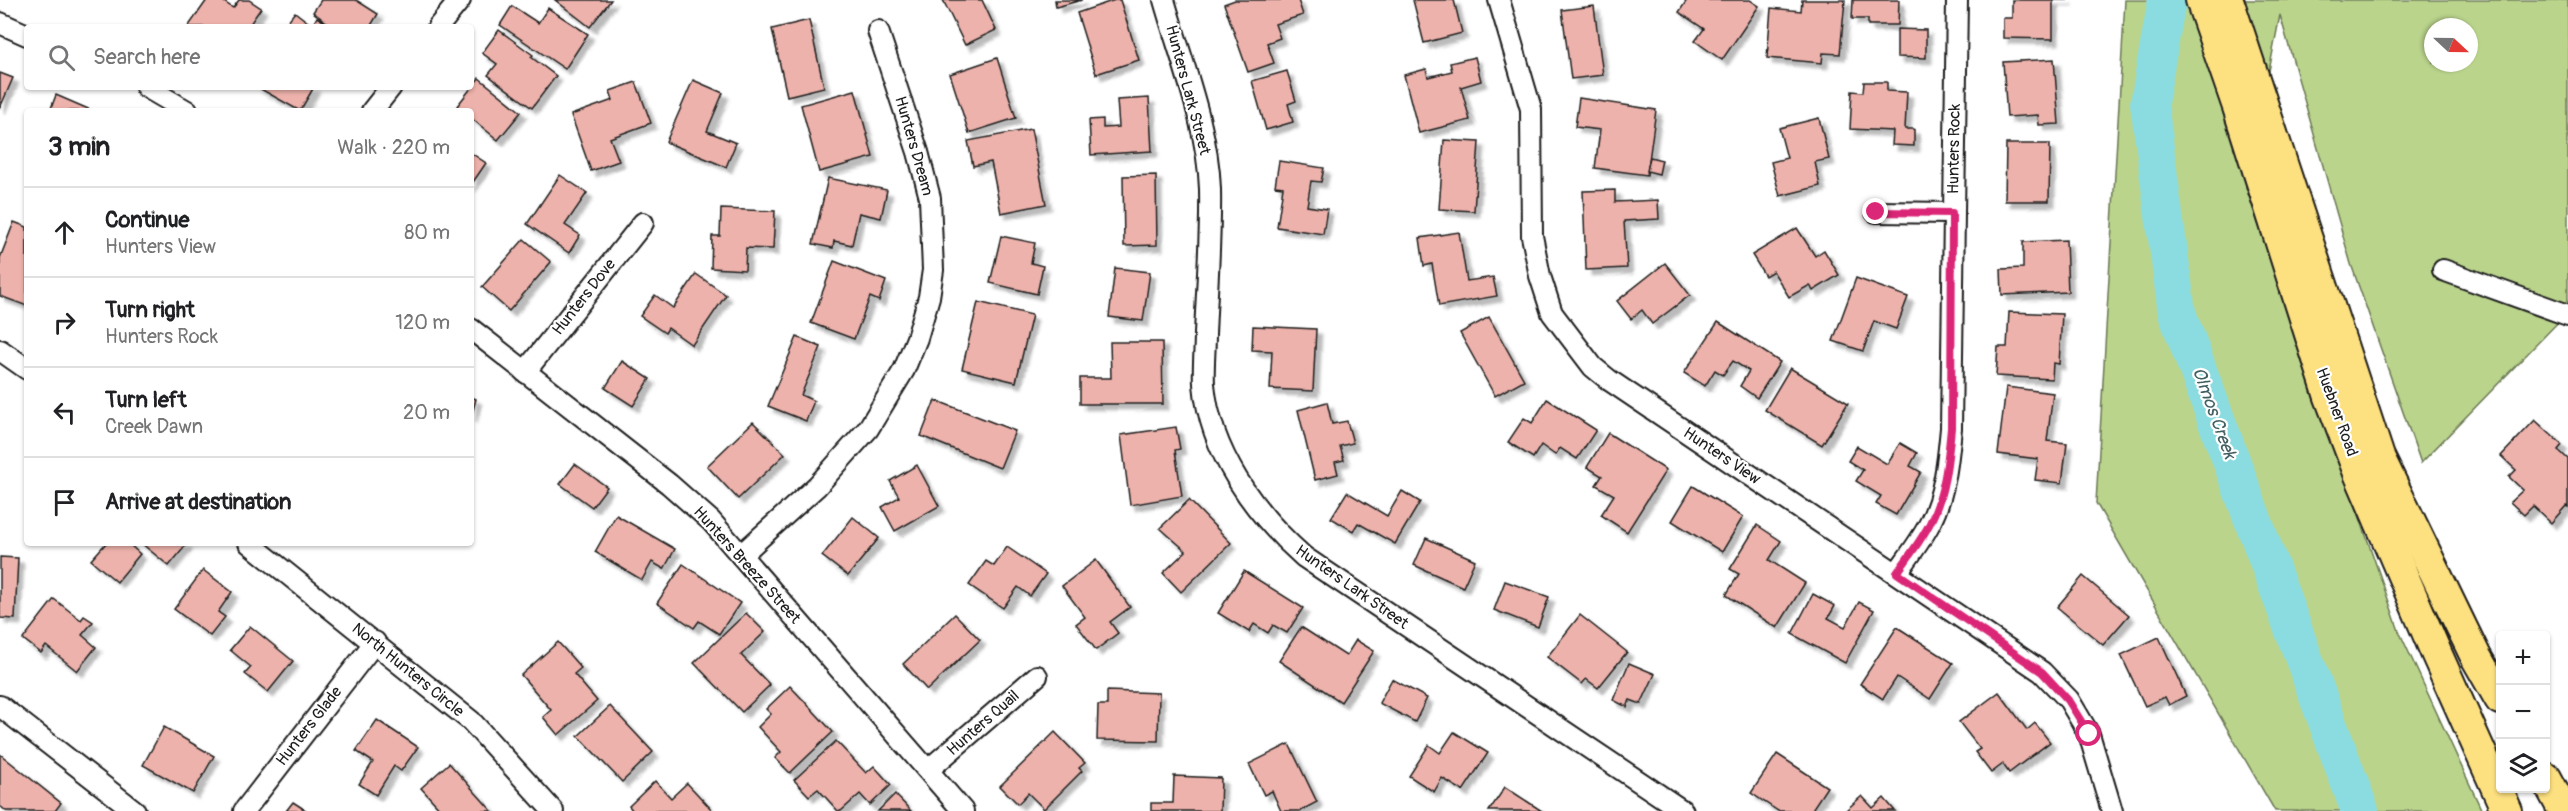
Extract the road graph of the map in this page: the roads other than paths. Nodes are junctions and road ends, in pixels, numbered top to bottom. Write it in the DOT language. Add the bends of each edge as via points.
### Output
graph roads {
  1 [pos="460,0"];
  2 [pos="1164,0"];
  3 [pos="1499,0"];
  4 [pos="1957,0"];
  5 [pos="2200,0"];
  6 [pos="2228,0"];
  7 [pos="0,24"];
  8 [pos="440,24"];
  9 [pos="879,31"];
  10 [pos="24,34"];
  11 [pos="151,90"];
  12 [pos="389,90"];
  13 [pos="182,108"];
  14 [pos="374,108"];
  15 [pos="1876,212"];
  16 [pos="1952,213"];
  17 [pos="643,223"];
  18 [pos="2443,270"];
  19 [pos="2568,315"];
  20 [pos="474,331"];
  21 [pos="0,350"];
  22 [pos="24,367"];
  23 [pos="525,372"];
  24 [pos="253,546"];
  25 [pos="741,555"];
  26 [pos="1897,573"];
  27 [pos="375,642"];
  28 [pos="1037,676"];
  29 [pos="2496,692"];
  30 [pos="0,706"];
  31 [pos="928,770"];
  32 [pos="2550,785"];
  33 [pos="135,811"];
  34 [pos="244,811"];
  35 [pos="553,811"];
  36 [pos="963,811"];
  37 [pos="1683,811"];
  38 [pos="2112,811"];
  39 [pos="2507,811"];
  40 [pos="2564,811"];
  1 -- 8 [label="street"];
  2 -- 37 [label="street, Hunters Lark Street" via="1204,139 1210,188 1204,384 1211,421 1244,489 1277,532 1304,557"];
  3 -- 26 [label="street, Hunters View" via="1531,110 1532,236 1552,313 1593,367 1609,380"];
  4 -- 16 [label="street, Hunters Rock"];
  5 -- 39 [label="main road, Huebner Road" via="2330,397"];
  6 -- 29 [label="main road, Huebner Road" via="2379,456"];
  7 -- 10 [label="street"];
  9 -- 25 [label="street, Hunters Dream" via="930,198 933,270 928,297 904,370 868,429 817,486"];
  11 -- 13 [label="street"];
  12 -- 14 [label="street"];
  15 -- 16 [label="street"];
  16 -- 26 [label="street, Hunters Rock" via="1948,458 1930,522"];
  17 -- 23 [label="street, Hunters Dove"];
  18 -- 19 [label="street"];
  20 -- 23 [label="street, Hunters Breeze Street"];
  21 -- 22 [label="street"];
  23 -- 25 [label="street, Hunters Breeze Street" via="669,484 711,521"];
  24 -- 27 [label="street, North Hunters Circle"];
  25 -- 31 [label="street, Hunters Breeze Street"];
  26 -- 38 [label="street, Hunters View" via="2026,660 2068,700 2089,734"];
  27 -- 34 [label="street, Hunters Glade"];
  27 -- 35 [label="street, North Hunters Circle" via="471,721"];
  28 -- 31 [label="street, Hunters Quail"];
  30 -- 33 [label="street"];
  31 -- 36 [label="street, Hunters Breeze Street"];
  32 -- 40 [label="main road"];
}
